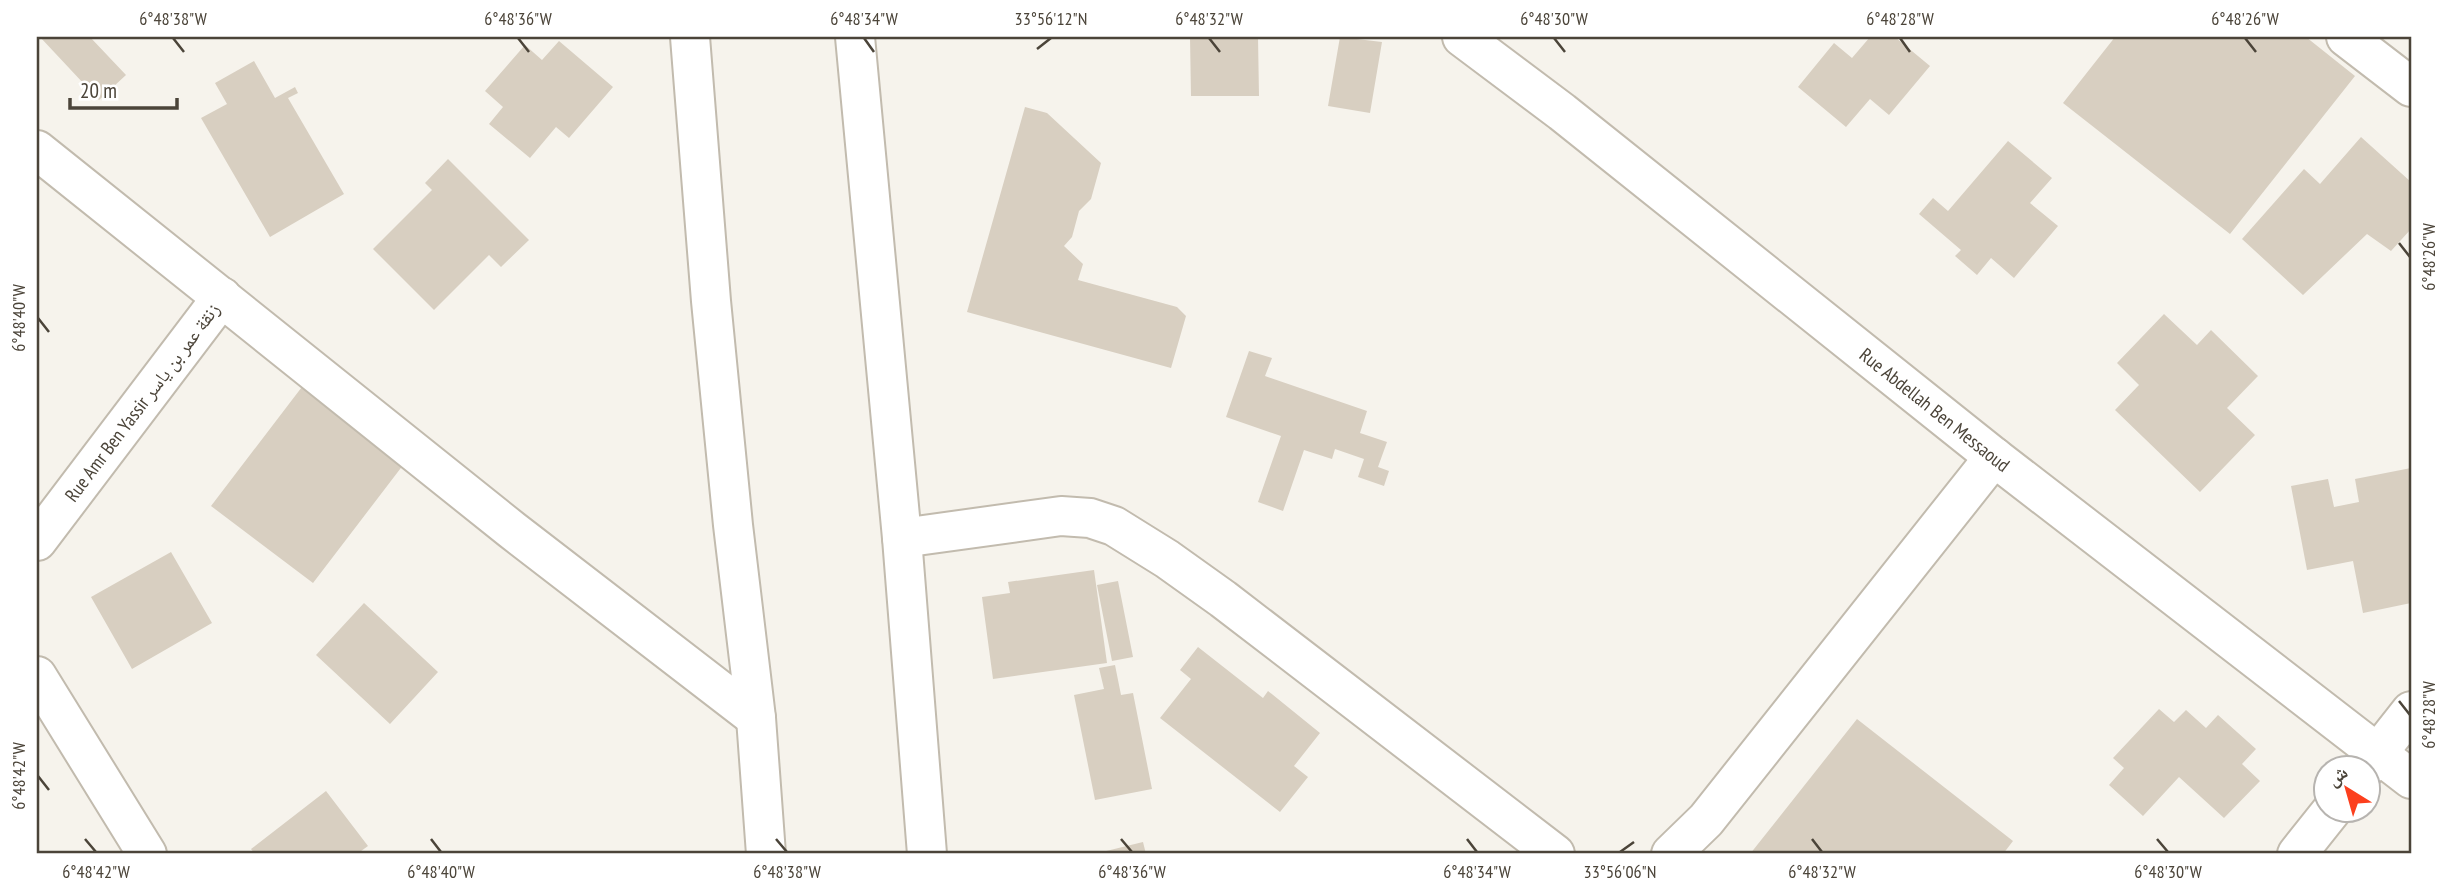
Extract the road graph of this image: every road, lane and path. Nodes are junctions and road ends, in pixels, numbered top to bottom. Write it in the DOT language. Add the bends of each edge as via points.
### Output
graph roads {
  1 [pos="690,37"];
  2 [pos="855,37"];
  3 [pos="1462,37"];
  4 [pos="2346,37"];
  5 [pos="2411,87"];
  6 [pos="37,150"];
  7 [pos="222,297"];
  8 [pos="1994,457"];
  9 [pos="902,538"];
  10 [pos="37,541"];
  11 [pos="37,676"];
  12 [pos="2411,711"];
  13 [pos="756,718"];
  14 [pos="2363,754"];
  15 [pos="2377,754"];
  16 [pos="2382,766"];
  17 [pos="2411,779"];
  18 [pos="2322,824"];
  19 [pos="147,854"];
  20 [pos="766,854"];
  21 [pos="927,854"];
  22 [pos="1555,854"];
  23 [pos="1671,854"];
  24 [pos="2297,854"];
  1 -- 13 [label="street" via="733,525"];
  2 -- 9 [label="street"];
  3 -- 8 [label="street, Rue Abdellah Ben Messaoud"];
  4 -- 5 [label="street"];
  6 -- 7 [label="street"];
  7 -- 10 [label="street, Rue Amr Ben Yassir زنقة عمر بن ياسر"];
  7 -- 13 [label="street"];
  8 -- 14 [label="street, Rue Abdellah Ben Messaoud"];
  8 -- 23 [label="street" via="1706,820"];
  9 -- 21 [label="street"];
  9 -- 22 [label="street" via="1061,516 1114,526 1223,599"];
  11 -- 19 [label="street"];
  12 -- 15 [label="street"];
  13 -- 20 [label="street"];
  16 -- 17 [label="street, Rue Abdellah Ben Messaoud"];
  18 -- 24 [label="street"];
}
